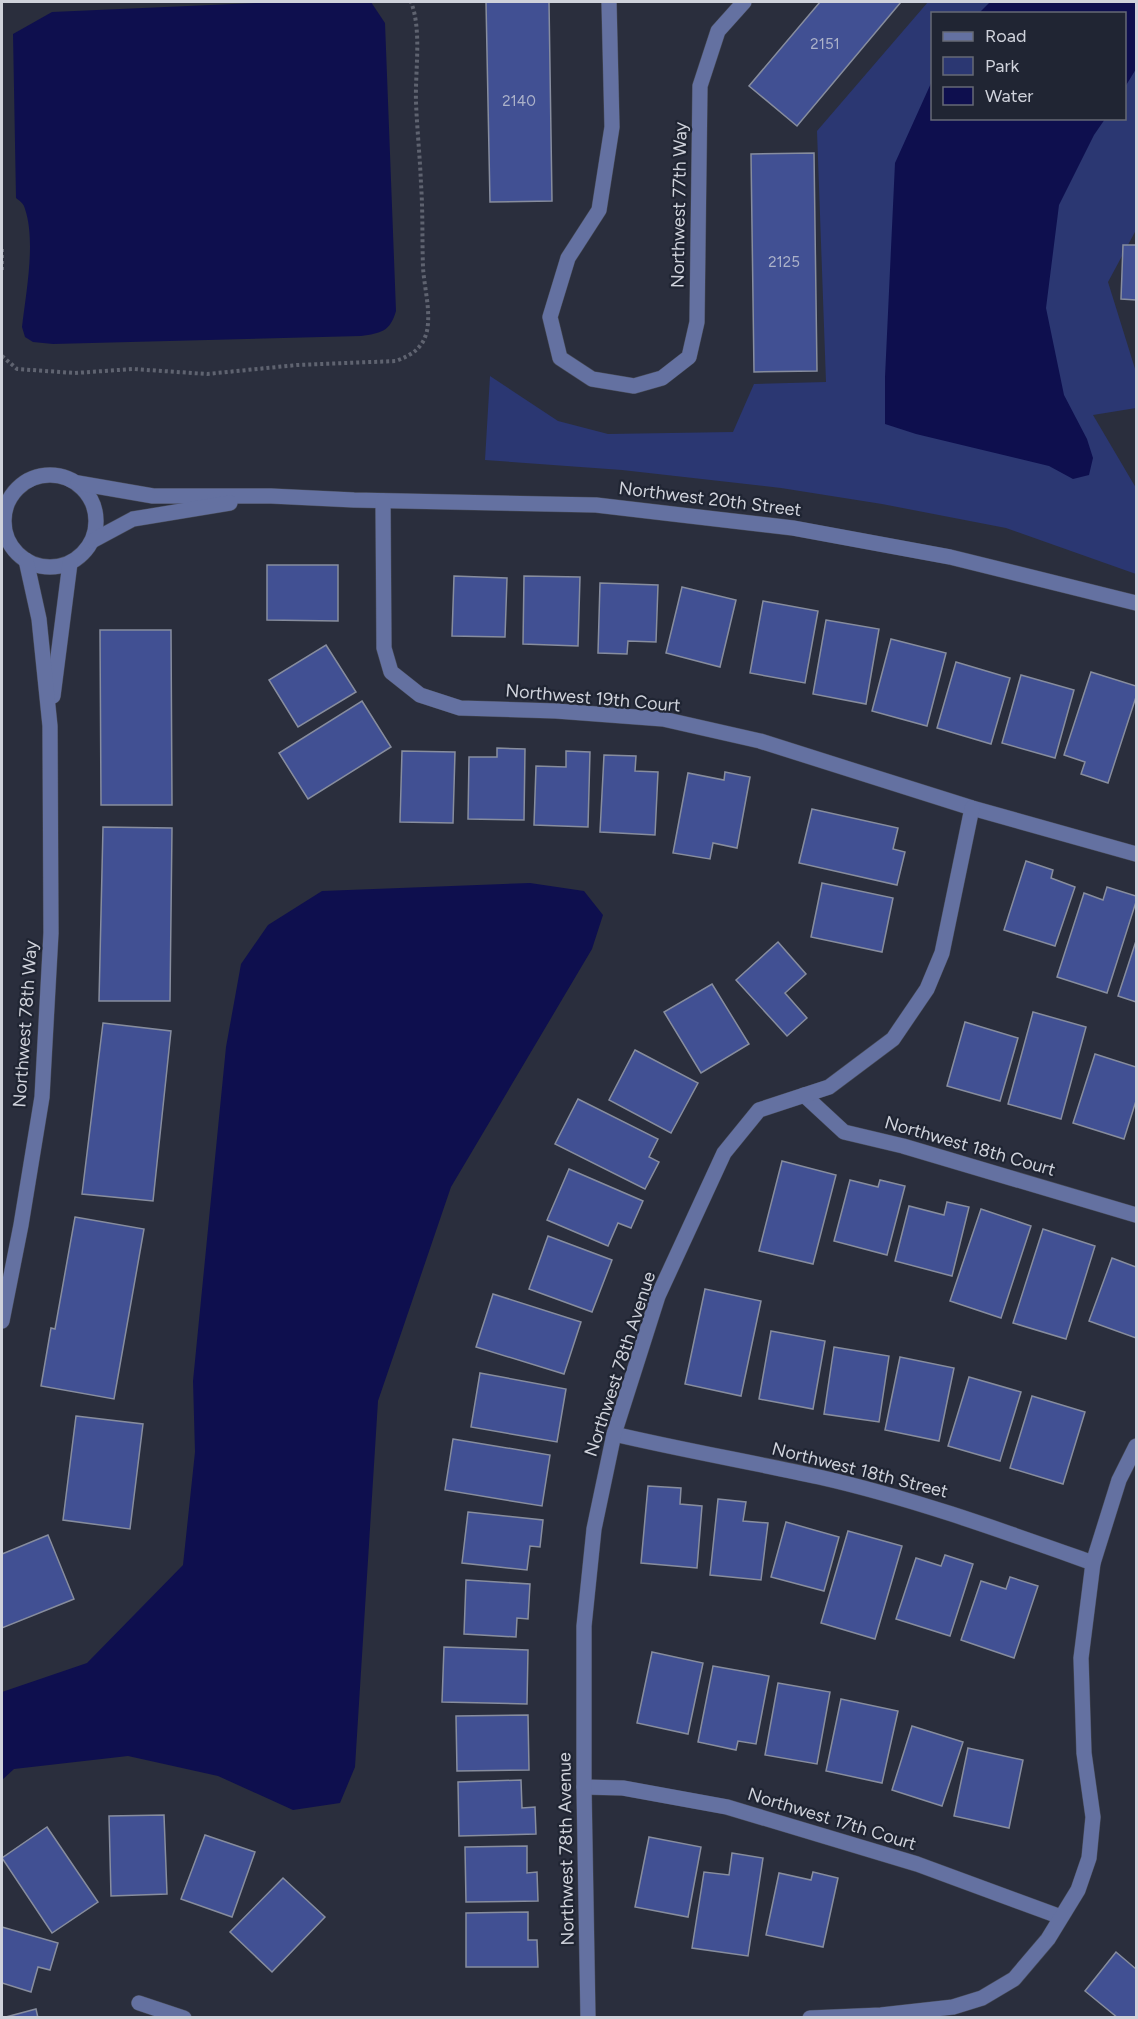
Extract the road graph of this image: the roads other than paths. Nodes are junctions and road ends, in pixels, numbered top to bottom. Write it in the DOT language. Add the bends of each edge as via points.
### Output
graph roads {
  1 [pos="609,2"];
  2 [pos="744,2"];
  3 [pos="78,483"];
  4 [pos="271,496"];
  5 [pos="383,501"];
  6 [pos="5,502"];
  7 [pos="92,541"];
  8 [pos="14,555"];
  9 [pos="70,563"];
  10 [pos="1137,603"];
  11 [pos="50,726"];
  12 [pos="972,807"];
  13 [pos="1137,854"];
  14 [pos="804,1095"];
  15 [pos="1137,1215"];
  16 [pos="2,1321"];
  17 [pos="614,1434"];
  18 [pos="1137,1446"];
  19 [pos="1093,1563"];
  20 [pos="584,1787"];
  21 [pos="1061,1917"];
  22 [pos="139,2003"];
  23 [pos="184,2018"];
  24 [pos="588,2018"];
  25 [pos="810,2018"];
  1 -- 2 [label="street, Northwest 77th Way" via="612,127 599,210 568,258 550,317 560,358 592,379 634,386 662,378 689,357 697,322 700,86 718,32"];
  3 -- 4 [label="street, Northwest 20th Street" via="153,496"];
  3 -- 6 [label="street" via="47,474 20,485"];
  3 -- 7 [label="street" via="96,509 97,526"];
  4 -- 5 [label="street, Northwest 20th Street"];
  4 -- 7 [label="street, Northwest 20th Street" via="133,519"];
  5 -- 10 [label="street, Northwest 20th Street" via="596,505 793,528 950,557"];
  5 -- 12 [label="street, Northwest 19th Court" via="384,648 391,672 420,695 460,708 663,719 760,741"];
  6 -- 8 [label="street" via="4,524"];
  7 -- 9 [label="street"];
  8 -- 9 [label="street" via="39,566"];
  8 -- 11 [label="street, Northwest 78th Way" via="39,619"];
  9 -- 11 [label="street, Northwest 78th Way"];
  11 -- 16 [label="street, Northwest 78th Way" via="51,933 42,1097"];
  12 -- 13 [label="street, Northwest 19th Court"];
  12 -- 14 [label="street, Northwest 78th Avenue" via="942,953 927,989 893,1039 829,1087"];
  14 -- 15 [label="street, Northwest 18th Court" via="844,1132"];
  14 -- 17 [label="street, Northwest 78th Avenue" via="759,1110 724,1153 658,1296"];
  17 -- 19 [label="street, Northwest 18th Street" via="820,1477 953,1513"];
  17 -- 20 [label="street, Northwest 78th Avenue" via="594,1528 584,1626"];
  18 -- 19 [label="street" via="1119,1480"];
  19 -- 21 [label="street" via="1081,1658 1084,1753 1093,1817 1089,1858 1078,1890"];
  20 -- 21 [label="street, Northwest 17th Court" via="623,1788 727,1807 917,1864"];
  20 -- 24 [label="street, Northwest 78th Avenue"];
  21 -- 25 [label="street" via="1014,1979 982,1998 953,2007"];
  22 -- 23 [label="street"];
}
